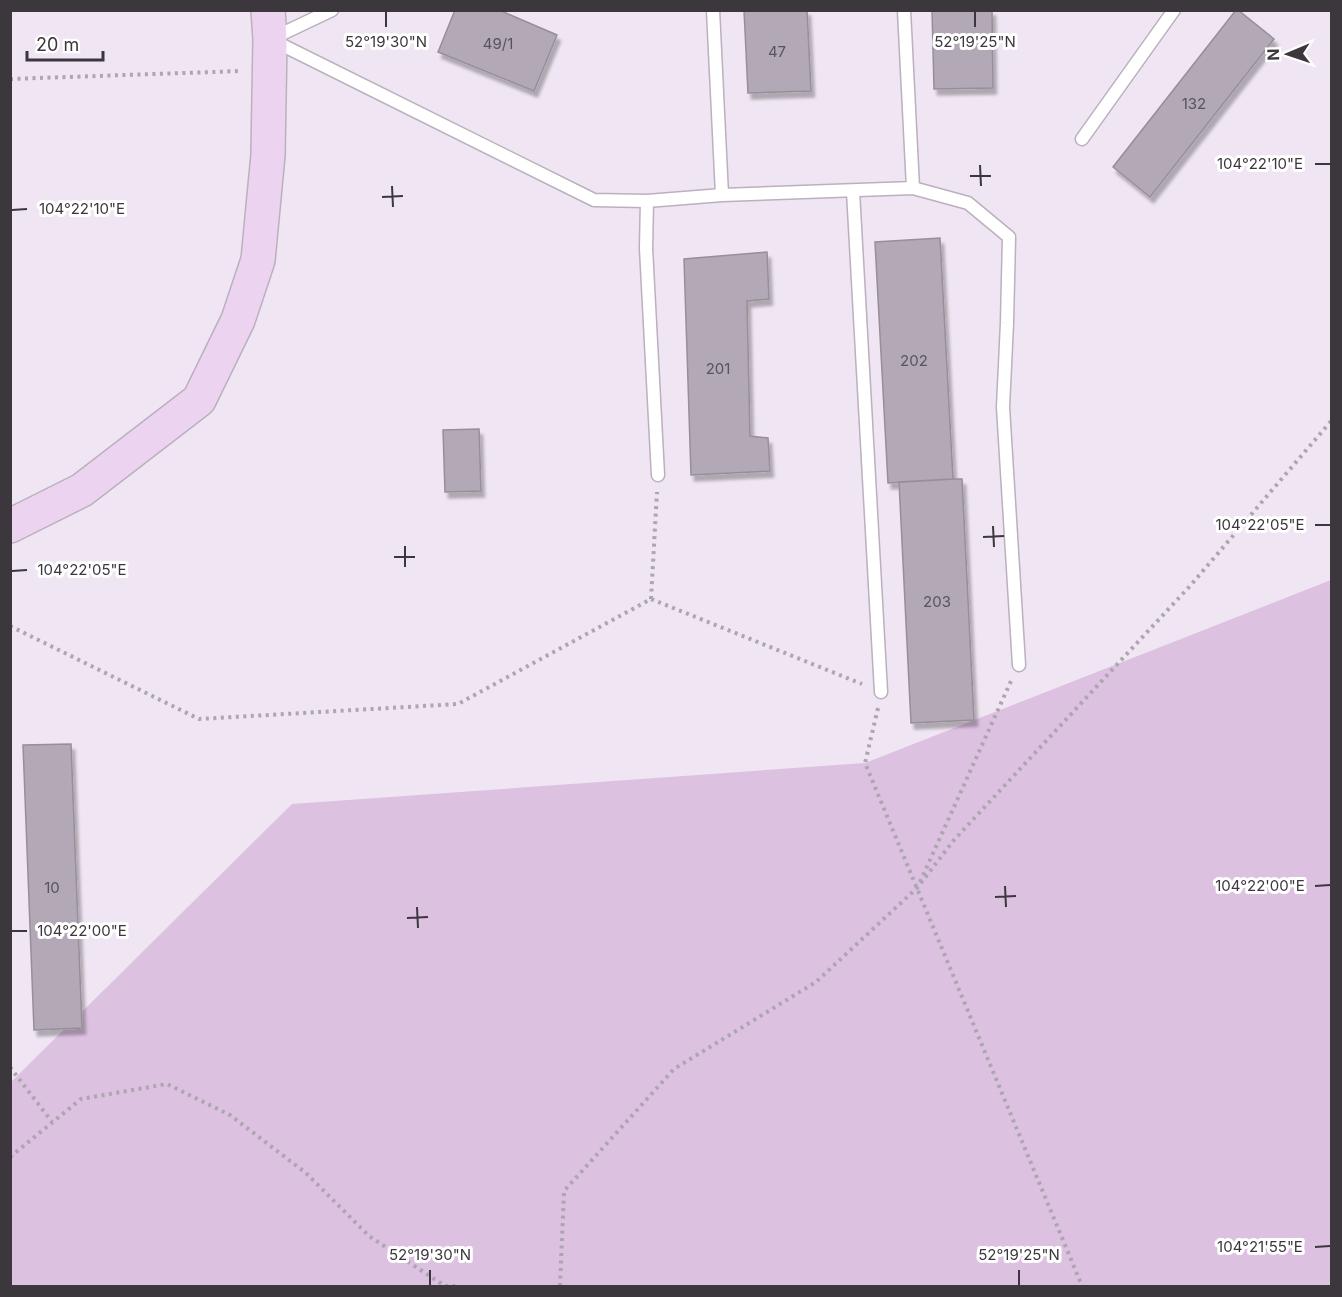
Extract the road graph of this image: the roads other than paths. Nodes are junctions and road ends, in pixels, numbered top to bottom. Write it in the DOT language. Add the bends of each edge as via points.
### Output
graph roads {
  1 [pos="332,10"];
  2 [pos="713,10"];
  3 [pos="904,10"];
  4 [pos="1174,10"];
  5 [pos="269,40"];
  6 [pos="1082,139"];
  7 [pos="913,189"];
  8 [pos="853,190"];
  9 [pos="722,195"];
  10 [pos="646,201"];
  11 [pos="658,475"];
  12 [pos="10,526"];
  13 [pos="1019,665"];
  14 [pos="881,692"];
  1 -- 5 [label="lane"];
  2 -- 9 [label="lane"];
  3 -- 7 [label="lane"];
  4 -- 6 [label="lane"];
  5 -- 10 [label="lane" via="594,200"];
  5 -- 12 [label="street" via="268,155 258,260 238,320 199,400 82,490"];
  7 -- 8 [label="lane"];
  7 -- 13 [label="lane" via="968,203 1009,237 1003,407"];
  8 -- 9 [label="lane"];
  8 -- 14 [label="lane"];
  9 -- 10 [label="lane"];
  10 -- 11 [label="lane"];
}
